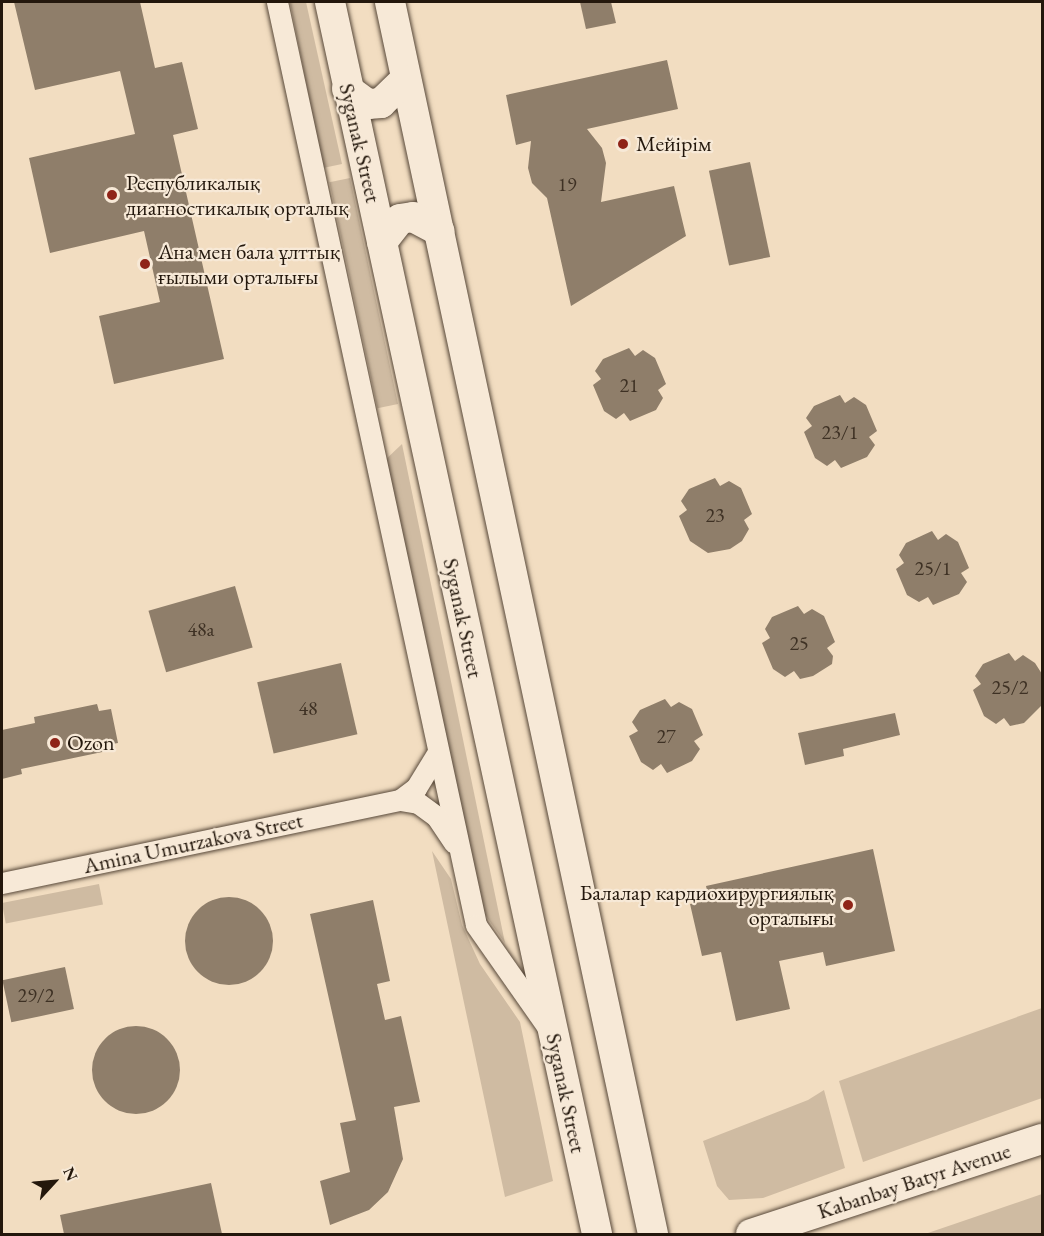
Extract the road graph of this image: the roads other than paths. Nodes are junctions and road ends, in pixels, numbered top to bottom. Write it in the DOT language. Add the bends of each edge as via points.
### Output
graph roads {
  1 [pos="277,2"];
  2 [pos="330,2"];
  3 [pos="390,2"];
  4 [pos="405,80"];
  5 [pos="347,89"];
  6 [pos="439,231"];
  7 [pos="382,242"];
  8 [pos="438,752"];
  9 [pos="392,802"];
  10 [pos="460,852"];
  11 [pos="2,883"];
  12 [pos="554,1038"];
  13 [pos="1042,1139"];
  14 [pos="597,1234"];
  15 [pos="653,1234"];
  16 [pos="751,1234"];
  1 -- 8 [label="street"];
  2 -- 5 [label="main road, Syganak Street"];
  3 -- 4 [label="main road"];
  4 -- 5 [label="main road" via="381,103 368,104"];
  4 -- 6 [label="main road"];
  5 -- 7 [label="main road, Syganak Street"];
  6 -- 7 [label="main road" via="413,217 400,219"];
  6 -- 15 [label="main road"];
  7 -- 12 [label="main road, Syganak Street"];
  8 -- 9 [label="street" via="416,788"];
  8 -- 10 [label="street"];
  9 -- 10 [label="street" via="417,803 436,816"];
  9 -- 11 [label="street, Amina Umurzakova Street"];
  10 -- 12 [label="street" via="476,925"];
  12 -- 14 [label="main road, Syganak Street"];
  13 -- 16 [label="main road, Kabanbay Batyr Avenue"];
}
